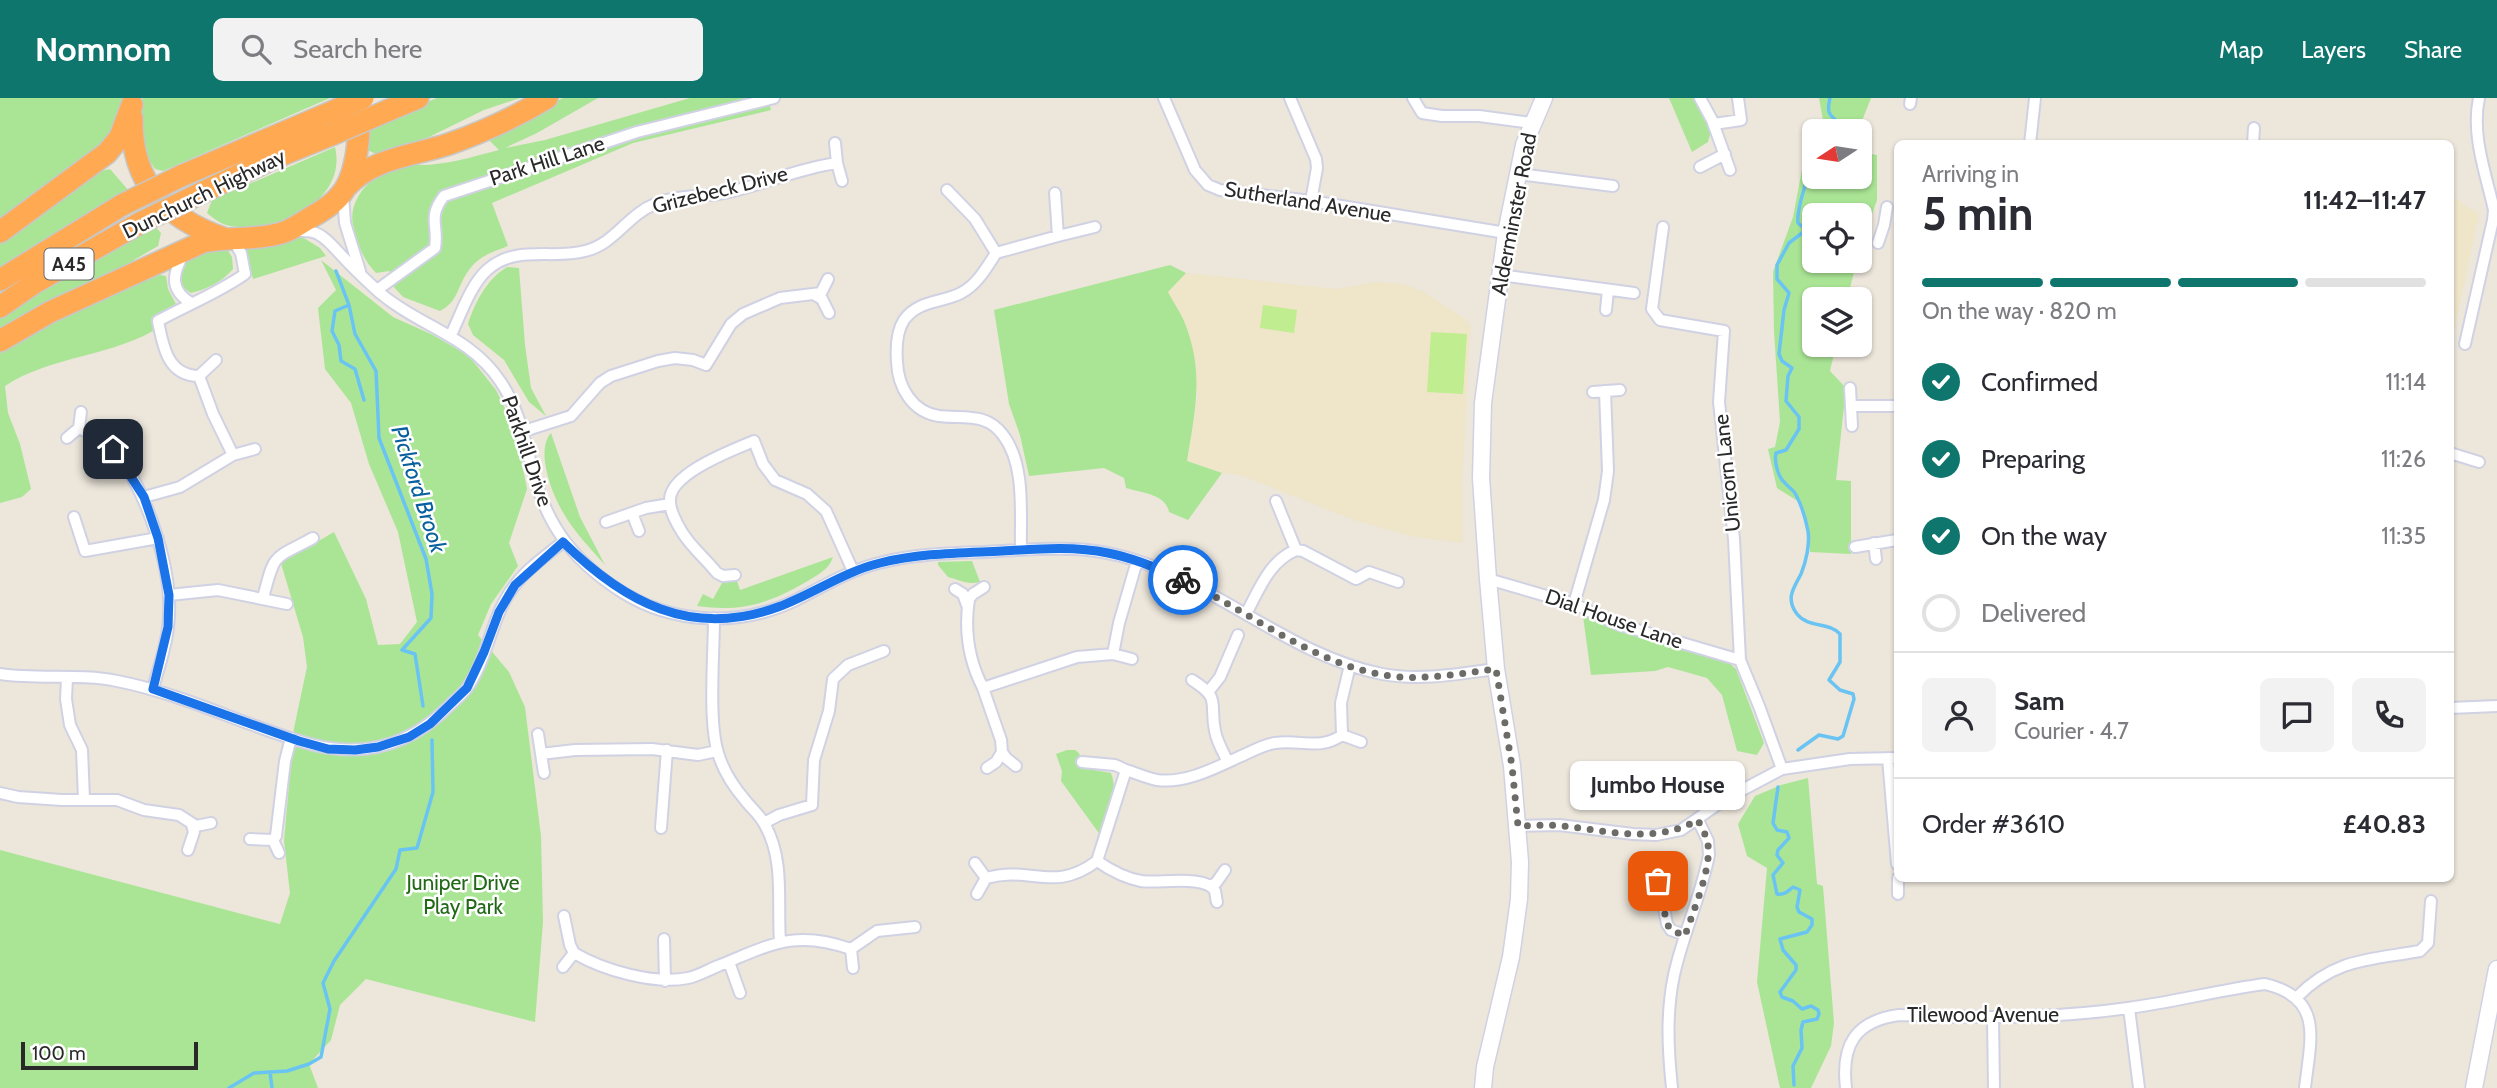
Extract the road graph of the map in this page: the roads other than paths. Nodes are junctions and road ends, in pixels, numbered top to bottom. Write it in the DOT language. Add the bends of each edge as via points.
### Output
graph roads {
  1 [pos="356,98"];
  2 [pos="363,98"];
  3 [pos="418,98"];
  4 [pos="547,98"];
  5 [pos="774,98"];
  6 [pos="1164,98"];
  7 [pos="1290,98"];
  8 [pos="1413,98"];
  9 [pos="1544,98"];
  10 [pos="1700,98"];
  11 [pos="1738,98"];
  12 [pos="2035,98"];
  13 [pos="2479,98"];
  14 [pos="132,102"];
  15 [pos="1532,123"];
  16 [pos="1714,124"];
  17 [pos="2254,128"];
  18 [pos="2030,140"];
  19 [pos="2253,140"];
  20 [pos="835,143"];
  21 [pos="1724,154"];
  22 [pos="837,163"];
  23 [pos="1700,167"];
  24 [pos="1730,170"];
  25 [pos="1518,174"];
  26 [pos="842,181"];
  27 [pos="1614,186"];
  28 [pos="344,190"];
  29 [pos="947,190"];
  30 [pos="1055,193"];
  31 [pos="1311,201"];
  32 [pos="1886,206"];
  33 [pos="1884,225"];
  34 [pos="1095,227"];
  35 [pos="1663,227"];
  36 [pos="1894,227"];
  37 [pos="0,232"];
  38 [pos="288,232"];
  39 [pos="1506,233"];
  40 [pos="1059,236"];
  41 [pos="228,238"];
  42 [pos="1878,243"];
  43 [pos="186,249"];
  44 [pos="996,253"];
  45 [pos="360,273"];
  46 [pos="1500,275"];
  47 [pos="828,279"];
  48 [pos="0,280"];
  49 [pos="377,290"];
  50 [pos="1608,290"];
  51 [pos="1634,293"];
  52 [pos="815,295"];
  53 [pos="191,303"];
  54 [pos="0,307"];
  55 [pos="1605,310"];
  56 [pos="829,313"];
  57 [pos="451,335"];
  58 [pos="0,341"];
  59 [pos="2465,344"];
  60 [pos="216,360"];
  61 [pos="200,376"];
  62 [pos="1850,388"];
  63 [pos="1620,390"];
  64 [pos="1605,391"];
  65 [pos="1593,392"];
  66 [pos="1851,406"];
  67 [pos="1894,406"];
  68 [pos="82,412"];
  69 [pos="1852,426"];
  70 [pos="79,428"];
  71 [pos="524,431"];
  72 [pos="67,438"];
  73 [pos="255,449"];
  74 [pos="2454,454"];
  75 [pos="233,455"];
  76 [pos="2479,462"];
  77 [pos="144,497"];
  78 [pos="1276,501"];
  79 [pos="670,504"];
  80 [pos="632,513"];
  81 [pos="74,517"];
  82 [pos="606,522"];
  83 [pos="639,531"];
  84 [pos="158,538"];
  85 [pos="313,538"];
  86 [pos="1894,540"];
  87 [pos="563,542"];
  88 [pos="1874,543"];
  89 [pos="1855,547"];
  90 [pos="1021,550"];
  91 [pos="1296,550"];
  92 [pos="1876,559"];
  93 [pos="1137,561"];
  94 [pos="853,571"];
  95 [pos="735,575"];
  96 [pos="1356,579"];
  97 [pos="1488,579"];
  98 [pos="1398,582"];
  99 [pos="984,587"];
  100 [pos="955,589"];
  101 [pos="1354,593"];
  102 [pos="169,595"];
  103 [pos="263,598"];
  104 [pos="287,604"];
  105 [pos="1574,604"];
  106 [pos="968,608"];
  107 [pos="1246,614"];
  108 [pos="714,618"];
  109 [pos="1238,635"];
  110 [pos="884,650"];
  111 [pos="1113,654"];
  112 [pos="1132,659"];
  113 [pos="1740,660"];
  114 [pos="1350,665"];
  115 [pos="1496,669"];
  116 [pos="0,674"];
  117 [pos="67,678"];
  118 [pos="1192,681"];
  119 [pos="983,688"];
  120 [pos="153,689"];
  121 [pos="1209,691"];
  122 [pos="2497,706"];
  123 [pos="2454,708"];
  124 [pos="538,734"];
  125 [pos="1342,735"];
  126 [pos="292,738"];
  127 [pos="1362,742"];
  128 [pos="667,750"];
  129 [pos="717,751"];
  130 [pos="1002,752"];
  131 [pos="541,754"];
  132 [pos="1892,758"];
  133 [pos="1082,762"];
  134 [pos="1228,762"];
  135 [pos="1016,766"];
  136 [pos="987,768"];
  137 [pos="1788,768"];
  138 [pos="1126,769"];
  139 [pos="544,773"];
  140 [pos="0,793"];
  141 [pos="84,799"];
  142 [pos="1894,800"];
  143 [pos="1698,820"];
  144 [pos="211,823"];
  145 [pos="764,823"];
  146 [pos="192,825"];
  147 [pos="1518,826"];
  148 [pos="662,828"];
  149 [pos="250,839"];
  150 [pos="273,840"];
  151 [pos="188,850"];
  152 [pos="279,853"];
  153 [pos="1654,859"];
  154 [pos="1097,861"];
  155 [pos="975,863"];
  156 [pos="1225,870"];
  157 [pos="986,878"];
  158 [pos="1898,882"];
  159 [pos="1210,886"];
  160 [pos="977,894"];
  161 [pos="1898,894"];
  162 [pos="2431,901"];
  163 [pos="1217,902"];
  164 [pos="564,916"];
  165 [pos="915,927"];
  166 [pos="1685,936"];
  167 [pos="664,939"];
  168 [pos="780,941"];
  169 [pos="851,949"];
  170 [pos="574,953"];
  171 [pos="729,962"];
  172 [pos="563,967"];
  173 [pos="853,968"];
  174 [pos="2497,969"];
  175 [pos="665,981"];
  176 [pos="740,993"];
  177 [pos="2297,997"];
  178 [pos="2129,1008"];
  179 [pos="1993,1018"];
  180 [pos="1483,1088"];
  181 [pos="1672,1088"];
  182 [pos="1846,1088"];
  183 [pos="1994,1088"];
  184 [pos="2139,1088"];
  185 [pos="2305,1088"];
  186 [pos="2474,1088"];
  1 -- 28 [label="highway" via="358,140"];
  2 -- 48 [label="highway, Dunchurch Highway / A45, bridge" via="122,205"];
  3 -- 54 [label="highway, Dunchurch Highway / A45, bridge" via="197,194 36,282"];
  4 -- 28 [label="highway" via="489,129 371,166"];
  5 -- 49 [label="street, Park Hill Lane" via="636,132 444,196 435,208 435,248"];
  6 -- 31 [label="street, Sutherland Avenue" via="1195,170 1208,185"];
  7 -- 31 [label="street" via="1316,159"];
  8 -- 15 [label="street" via="1422,113"];
  9 -- 15 [label="street, Alderminster Road"];
  10 -- 16 [label="street"];
  11 -- 16 [label="street" via="1741,120"];
  12 -- 18 [label="street"];
  13 -- 59 [label="street" via="2477,128 2494,210"];
  14 -- 37 [label="highway" via="126,124 107,153"];
  14 -- 41 [label="highway" via="135,153 150,188 174,214"];
  15 -- 25 [label="street, Alderminster Road"];
  16 -- 21 [label="street"];
  17 -- 19 [label="street"];
  20 -- 22 [label="street"];
  21 -- 23 [label="street"];
  21 -- 24 [label="street"];
  22 -- 26 [label="street"];
  22 -- 57 [label="street, Grizebeck Drive" via="800,169 726,193 657,202 596,248 567,254 534,252 503,260 477,283"];
  25 -- 27 [label="street" via="1592,178"];
  25 -- 39 [label="street, Alderminster Road"];
  28 -- 38 [label="highway" via="329,206"];
  28 -- 45 [label="street, Parkhill Drive" via="345,223"];
  29 -- 44 [label="street" via="975,219"];
  30 -- 40 [label="street"];
  31 -- 39 [label="street, Sutherland Avenue"];
  32 -- 33 [label="street"];
  33 -- 36 [label="street"];
  33 -- 42 [label="street"];
  34 -- 40 [label="street"];
  35 -- 113 [label="street, Unicorn Lane" via="1652,309 1660,320 1724,331 1719,402 1734,539"];
  38 -- 41 [label="highway"];
  38 -- 45 [label="street, Parkhill Drive" via="318,234"];
  39 -- 46 [label="street, Alderminster Road"];
  40 -- 44 [label="street"];
  41 -- 43 [label="highway"];
  41 -- 53 [label="street" via="241,253 245,274"];
  43 -- 53 [label="street" via="174,277 181,297"];
  43 -- 58 [label="highway" via="50,312"];
  44 -- 90 [label="street" via="963,292 920,306 904,320 896,347 897,373 904,391 921,409 942,416 982,419 1002,434 1018,477"];
  45 -- 49 [label="street, Parkhill Drive"];
  46 -- 50 [label="street"];
  46 -- 97 [label="street, Alderminster Road" via="1483,403 1481,478"];
  47 -- 52 [label="street"];
  49 -- 57 [label="street, Parkhill Drive"];
  50 -- 51 [label="street"];
  50 -- 55 [label="street"];
  52 -- 56 [label="street"];
  52 -- 71 [label="street" via="780,298 743,314 731,324 706,365 675,358 611,376 571,415"];
  53 -- 61 [label="street" via="158,321 175,368 188,376"];
  57 -- 71 [label="street, Parkhill Drive" via="498,377"];
  60 -- 61 [label="street"];
  61 -- 75 [label="street"];
  62 -- 66 [label="street"];
  63 -- 64 [label="street"];
  64 -- 65 [label="street"];
  64 -- 105 [label="street" via="1608,471 1604,500"];
  66 -- 67 [label="street"];
  66 -- 69 [label="street"];
  68 -- 70 [label="street"];
  70 -- 72 [label="street"];
  70 -- 77 [label="street" via="113,449"];
  71 -- 87 [label="street, Parkhill Drive" via="541,498"];
  73 -- 75 [label="street"];
  74 -- 76 [label="street"];
  75 -- 77 [label="street" via="180,487"];
  77 -- 84 [label="street"];
  78 -- 91 [label="street"];
  79 -- 80 [label="street"];
  79 -- 94 [label="street" via="671,493 686,475 754,441 775,480 807,494 826,511"];
  79 -- 95 [label="street" via="681,531 717,573"];
  80 -- 82 [label="street"];
  80 -- 83 [label="street"];
  81 -- 84 [label="street" via="85,551"];
  84 -- 102 [label="street"];
  85 -- 103 [label="street" via="276,558"];
  86 -- 88 [label="street"];
  87 -- 108 [label="street, Parkhill Drive" via="625,594 677,614"];
  87 -- 126 [label="street" via="515,585 467,688 430,724 392,743 355,750 328,749"];
  88 -- 89 [label="street"];
  88 -- 92 [label="street"];
  90 -- 93 [label="street, Parkhill Drive" via="1090,550"];
  90 -- 94 [label="street, Parkhill Drive" via="907,557"];
  91 -- 96 [label="street"];
  91 -- 107 [label="street" via="1277,561"];
  93 -- 107 [label="street, Parkhill Drive" via="1201,588"];
  93 -- 111 [label="street"];
  94 -- 108 [label="street, Parkhill Drive" via="778,607 741,617"];
  96 -- 98 [label="street" via="1369,572"];
  96 -- 101 [label="street"];
  97 -- 105 [label="street, Dial House Lane"];
  97 -- 115 [label="street, Alderminster Road"];
  99 -- 106 [label="street" via="969,599"];
  100 -- 106 [label="street" via="963,594"];
  102 -- 103 [label="street" via="218,590"];
  102 -- 120 [label="street" via="168,627"];
  103 -- 104 [label="street"];
  105 -- 113 [label="street, Dial House Lane" via="1617,624"];
  106 -- 119 [label="street" via="969,658"];
  107 -- 114 [label="street, Parkhill Drive"];
  108 -- 129 [label="street"];
  109 -- 121 [label="street"];
  110 -- 145 [label="street" via="848,665 833,680 814,760 811,805"];
  111 -- 112 [label="street"];
  111 -- 119 [label="street" via="1077,657"];
  113 -- 137 [label="street, Unicorn Lane"];
  114 -- 115 [label="street, Parkhill Drive" via="1413,677"];
  114 -- 125 [label="street" via="1341,703"];
  115 -- 147 [label="street, Alderminster Road"];
  116 -- 117 [label="street"];
  117 -- 120 [label="street" via="114,680"];
  117 -- 141 [label="street" via="70,725 82,750"];
  118 -- 121 [label="street"];
  119 -- 130 [label="street"];
  120 -- 126 [label="street"];
  121 -- 134 [label="street" via="1216,735"];
  122 -- 123 [label="street"];
  124 -- 131 [label="street"];
  125 -- 127 [label="street"];
  125 -- 134 [label="street" via="1321,745 1272,743"];
  126 -- 150 [label="street"];
  128 -- 129 [label="street" via="698,755"];
  128 -- 131 [label="street"];
  128 -- 148 [label="street"];
  129 -- 145 [label="street" via="735,787"];
  130 -- 135 [label="street"];
  130 -- 136 [label="street"];
  131 -- 139 [label="street"];
  132 -- 137 [label="street"];
  132 -- 142 [label="street"];
  133 -- 138 [label="street"];
  134 -- 138 [label="street" via="1168,780"];
  137 -- 143 [label="street" via="1727,798"];
  138 -- 154 [label="street"];
  140 -- 141 [label="street"];
  141 -- 146 [label="street" via="117,800 179,815"];
  143 -- 147 [label="street" via="1681,830 1656,835 1559,825"];
  143 -- 166 [label="street" via="1709,855"];
  144 -- 146 [label="street"];
  145 -- 168 [label="street" via="778,863"];
  146 -- 151 [label="street"];
  147 -- 180 [label="street, Alderminster Road" via="1515,934"];
  149 -- 150 [label="street"];
  150 -- 152 [label="street"];
  153 -- 166 [label="street" via="1667,924"];
  154 -- 157 [label="street" via="1067,877 998,874"];
  154 -- 159 [label="street" via="1140,881 1185,880"];
  155 -- 157 [label="street"];
  156 -- 159 [label="street"];
  157 -- 160 [label="street"];
  158 -- 161 [label="street"];
  159 -- 163 [label="street"];
  162 -- 177 [label="street" via="2428,943 2420,951 2339,965 2312,981"];
  164 -- 170 [label="street"];
  165 -- 169 [label="street" via="877,931"];
  166 -- 181 [label="street" via="1669,1006"];
  167 -- 175 [label="street"];
  168 -- 169 [label="street" via="813,939"];
  168 -- 171 [label="street"];
  169 -- 173 [label="street"];
  170 -- 172 [label="street"];
  170 -- 175 [label="street" via="630,975"];
  171 -- 175 [label="street" via="691,977"];
  171 -- 176 [label="street"];
  174 -- 186 [label="street"];
  177 -- 178 [label="street, Tilewood Avenue" via="2265,984"];
  177 -- 185 [label="street" via="2311,1031"];
  178 -- 179 [label="street, Tilewood Avenue"];
  178 -- 184 [label="street"];
  179 -- 182 [label="street, Tilewood Avenue" via="1899,1015 1873,1021 1862,1028 1847,1051"];
  179 -- 183 [label="street"];
}
